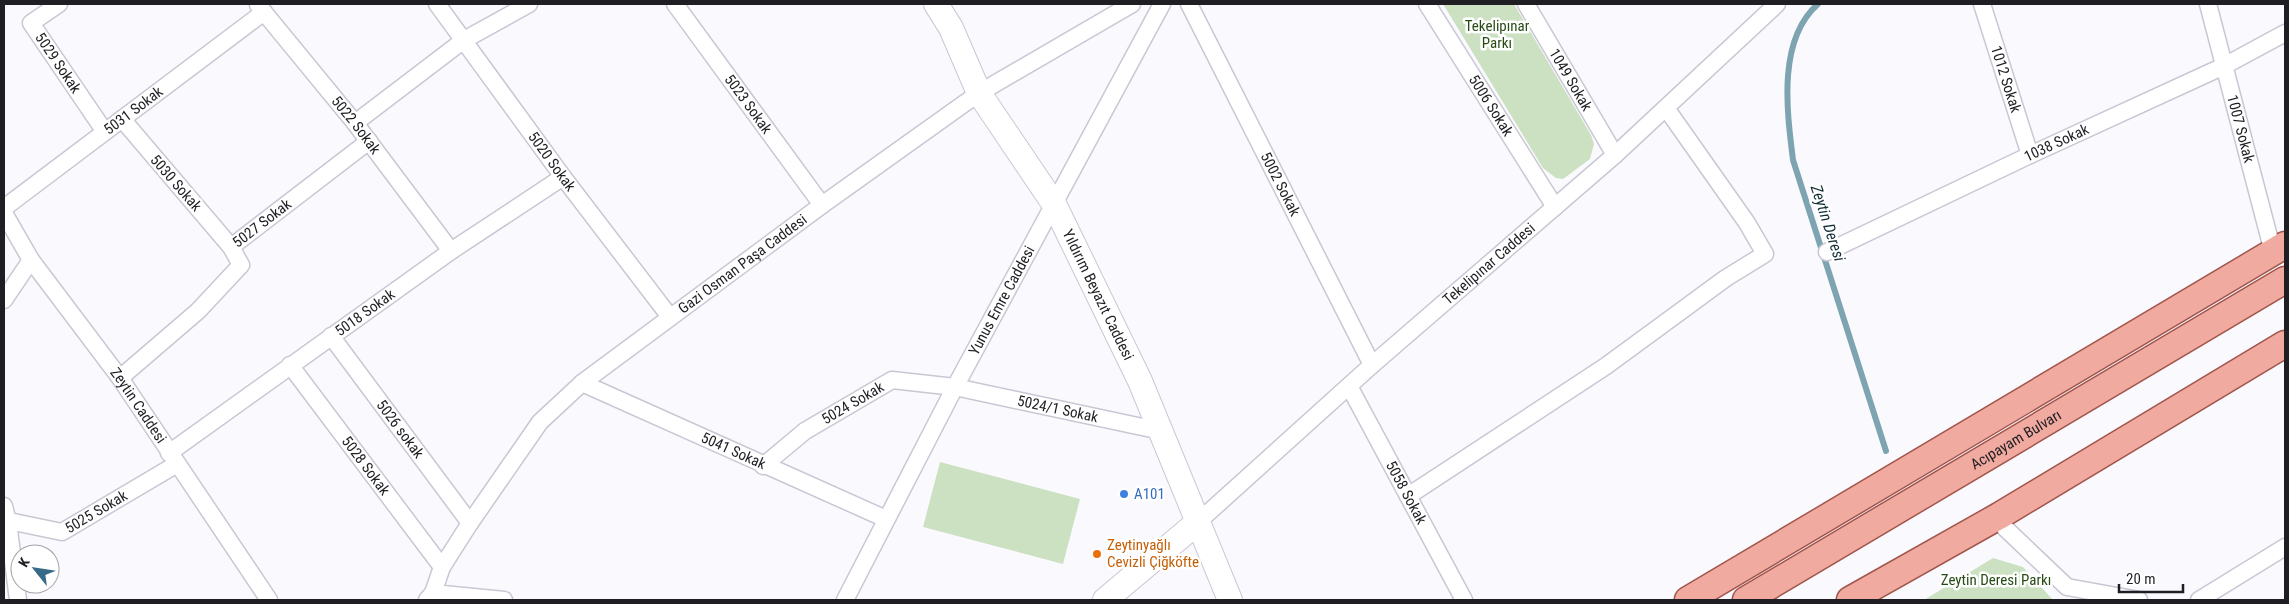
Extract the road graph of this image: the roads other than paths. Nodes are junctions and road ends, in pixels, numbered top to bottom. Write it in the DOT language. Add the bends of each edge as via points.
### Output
graph roads {
  1 [pos="59,4"];
  2 [pos="436,4"];
  3 [pos="529,4"];
  4 [pos="675,4"];
  5 [pos="936,4"];
  6 [pos="1132,4"];
  7 [pos="1162,4"];
  8 [pos="1189,4"];
  9 [pos="1427,4"];
  10 [pos="1526,4"];
  11 [pos="1982,4"];
  12 [pos="2208,4"];
  13 [pos="1768,7"];
  14 [pos="261,8"];
  15 [pos="2285,33"];
  16 [pos="464,40"];
  17 [pos="2224,66"];
  18 [pos="979,93"];
  19 [pos="1666,108"];
  20 [pos="122,119"];
  21 [pos="356,123"];
  22 [pos="105,132"];
  23 [pos="370,141"];
  24 [pos="1615,155"];
  25 [pos="2030,155"];
  26 [pos="563,177"];
  27 [pos="1054,204"];
  28 [pos="822,205"];
  29 [pos="1555,207"];
  30 [pos="4,208"];
  31 [pos="4,213"];
  32 [pos="231,247"];
  33 [pos="2279,249"];
  34 [pos="451,251"];
  35 [pos="1827,252"];
  36 [pos="31,260"];
  37 [pos="2285,280"];
  38 [pos="4,300"];
  39 [pos="670,317"];
  40 [pos="331,336"];
  41 [pos="2285,344"];
  42 [pos="290,364"];
  43 [pos="1372,365"];
  44 [pos="120,378"];
  45 [pos="582,383"];
  46 [pos="1349,386"];
  47 [pos="955,387"];
  48 [pos="1161,431"];
  49 [pos="173,458"];
  50 [pos="764,466"];
  51 [pos="1408,496"];
  52 [pos="5,516"];
  53 [pos="1999,516"];
  54 [pos="886,519"];
  55 [pos="1198,522"];
  56 [pos="470,523"];
  57 [pos="2285,548"];
  58 [pos="442,567"];
  59 [pos="430,597"];
  60 [pos="18,600"];
  61 [pos="269,600"];
  62 [pos="504,600"];
  63 [pos="845,600"];
  64 [pos="1105,600"];
  65 [pos="1230,600"];
  66 [pos="1464,600"];
  67 [pos="1688,600"];
  68 [pos="1746,600"];
  69 [pos="1850,600"];
  70 [pos="2139,600"];
  71 [pos="2199,600"];
  1 -- 22 [label="street, 5029 Sokak" via="30,23"];
  2 -- 16 [label="street, 5020 Sokak"];
  3 -- 16 [label="street"];
  4 -- 28 [label="street, 5023 Sokak"];
  5 -- 18 [label="street, Yıldırım Beyazıt Caddesi" via="951,28"];
  6 -- 18 [label="street, Gazi Osman Paşa Caddesi"];
  7 -- 27 [label="street, Yunus Emre Caddesi"];
  8 -- 43 [label="street, 5002 Sokak"];
  9 -- 29 [label="street, 5006 Sokak"];
  10 -- 24 [label="street, 1049 Sokak"];
  11 -- 25 [label="street, 1012 Sokak"];
  12 -- 17 [label="street, 1007 Sokak"];
  13 -- 19 [label="street, Tekelipınar Caddesi"];
  14 -- 20 [label="street, 5031 Sokak"];
  14 -- 21 [label="street, 5022 Sokak"];
  15 -- 17 [label="street, 1038 Sokak"];
  16 -- 21 [label="street"];
  16 -- 26 [label="street, 5020 Sokak"];
  17 -- 25 [label="street, 1038 Sokak"];
  17 -- 33 [label="street, 1007 Sokak"];
  18 -- 27 [label="street, Yıldırım Beyazıt Caddesi"];
  18 -- 28 [label="street, Gazi Osman Paşa Caddesi"];
  19 -- 24 [label="street, Tekelipınar Caddesi"];
  19 -- 51 [label="street" via="1765,254 1726,278 1606,366"];
  20 -- 22 [label="street, 5031 Sokak"];
  20 -- 32 [label="street, 5030 Sokak"];
  21 -- 23 [label="street, 5022 Sokak"];
  22 -- 30 [label="street, 5031 Sokak"];
  23 -- 32 [label="street, 5027 Sokak"];
  23 -- 34 [label="street, 5022 Sokak"];
  24 -- 29 [label="street, Tekelipınar Caddesi"];
  25 -- 35 [label="street, 1038 Sokak"];
  26 -- 34 [label="street, 5018 Sokak"];
  26 -- 39 [label="street, 5020 Sokak"];
  27 -- 47 [label="street, Yunus Emre Caddesi"];
  27 -- 48 [label="street, Yıldırım Beyazıt Caddesi"];
  28 -- 39 [label="street, Gazi Osman Paşa Caddesi"];
  29 -- 43 [label="street, Tekelipınar Caddesi"];
  31 -- 36 [label="street, Zeytin Caddesi"];
  32 -- 44 [label="street, 5027 Sokak" via="240,265 198,311"];
  33 -- 67 [label="main road"];
  34 -- 40 [label="street, 5018 Sokak"];
  36 -- 38 [label="street"];
  36 -- 44 [label="street, Zeytin Caddesi"];
  37 -- 68 [label="main road, Acıpayam Bulvarı"];
  39 -- 45 [label="street, Gazi Osman Paşa Caddesi"];
  40 -- 42 [label="street, 5018 Sokak"];
  40 -- 56 [label="street, 5026 sokak"];
  41 -- 53 [label="main road"];
  42 -- 49 [label="street, 5018 Sokak"];
  42 -- 58 [label="street, 5028 Sokak"];
  43 -- 46 [label="street, Tekelipınar Caddesi"];
  44 -- 49 [label="street, Zeytin Caddesi"];
  45 -- 50 [label="street, 5041 Sokak"];
  45 -- 56 [label="street, Gazi Osman Paşa Caddesi" via="540,422"];
  46 -- 51 [label="street, 5058 Sokak"];
  46 -- 55 [label="street, Tekelipınar Caddesi"];
  47 -- 48 [label="street, 5024/1 Sokak"];
  47 -- 50 [label="street, 5024 Sokak" via="892,380 805,431"];
  47 -- 54 [label="street, Yunus Emre Caddesi"];
  48 -- 55 [label="street, Yıldırım Beyazıt Caddesi"];
  49 -- 52 [label="street, 5025 Sokak" via="62,532"];
  49 -- 61 [label="street, Zeytin Caddesi"];
  50 -- 54 [label="street, 5041 Sokak"];
  51 -- 66 [label="street, 5058 Sokak"];
  52 -- 60 [label="street"];
  53 -- 69 [label="main road"];
  53 -- 70 [label="street" via="2005,528 2067,587"];
  54 -- 63 [label="street, Yunus Emre Caddesi"];
  55 -- 64 [label="street"];
  55 -- 65 [label="street, Yıldırım Beyazıt Caddesi"];
  56 -- 58 [label="street, Gazi Osman Paşa Caddesi"];
  57 -- 71 [label="street"];
  58 -- 59 [label="street, Gazi Osman Paşa Caddesi"];
  59 -- 62 [label="street"];
}
